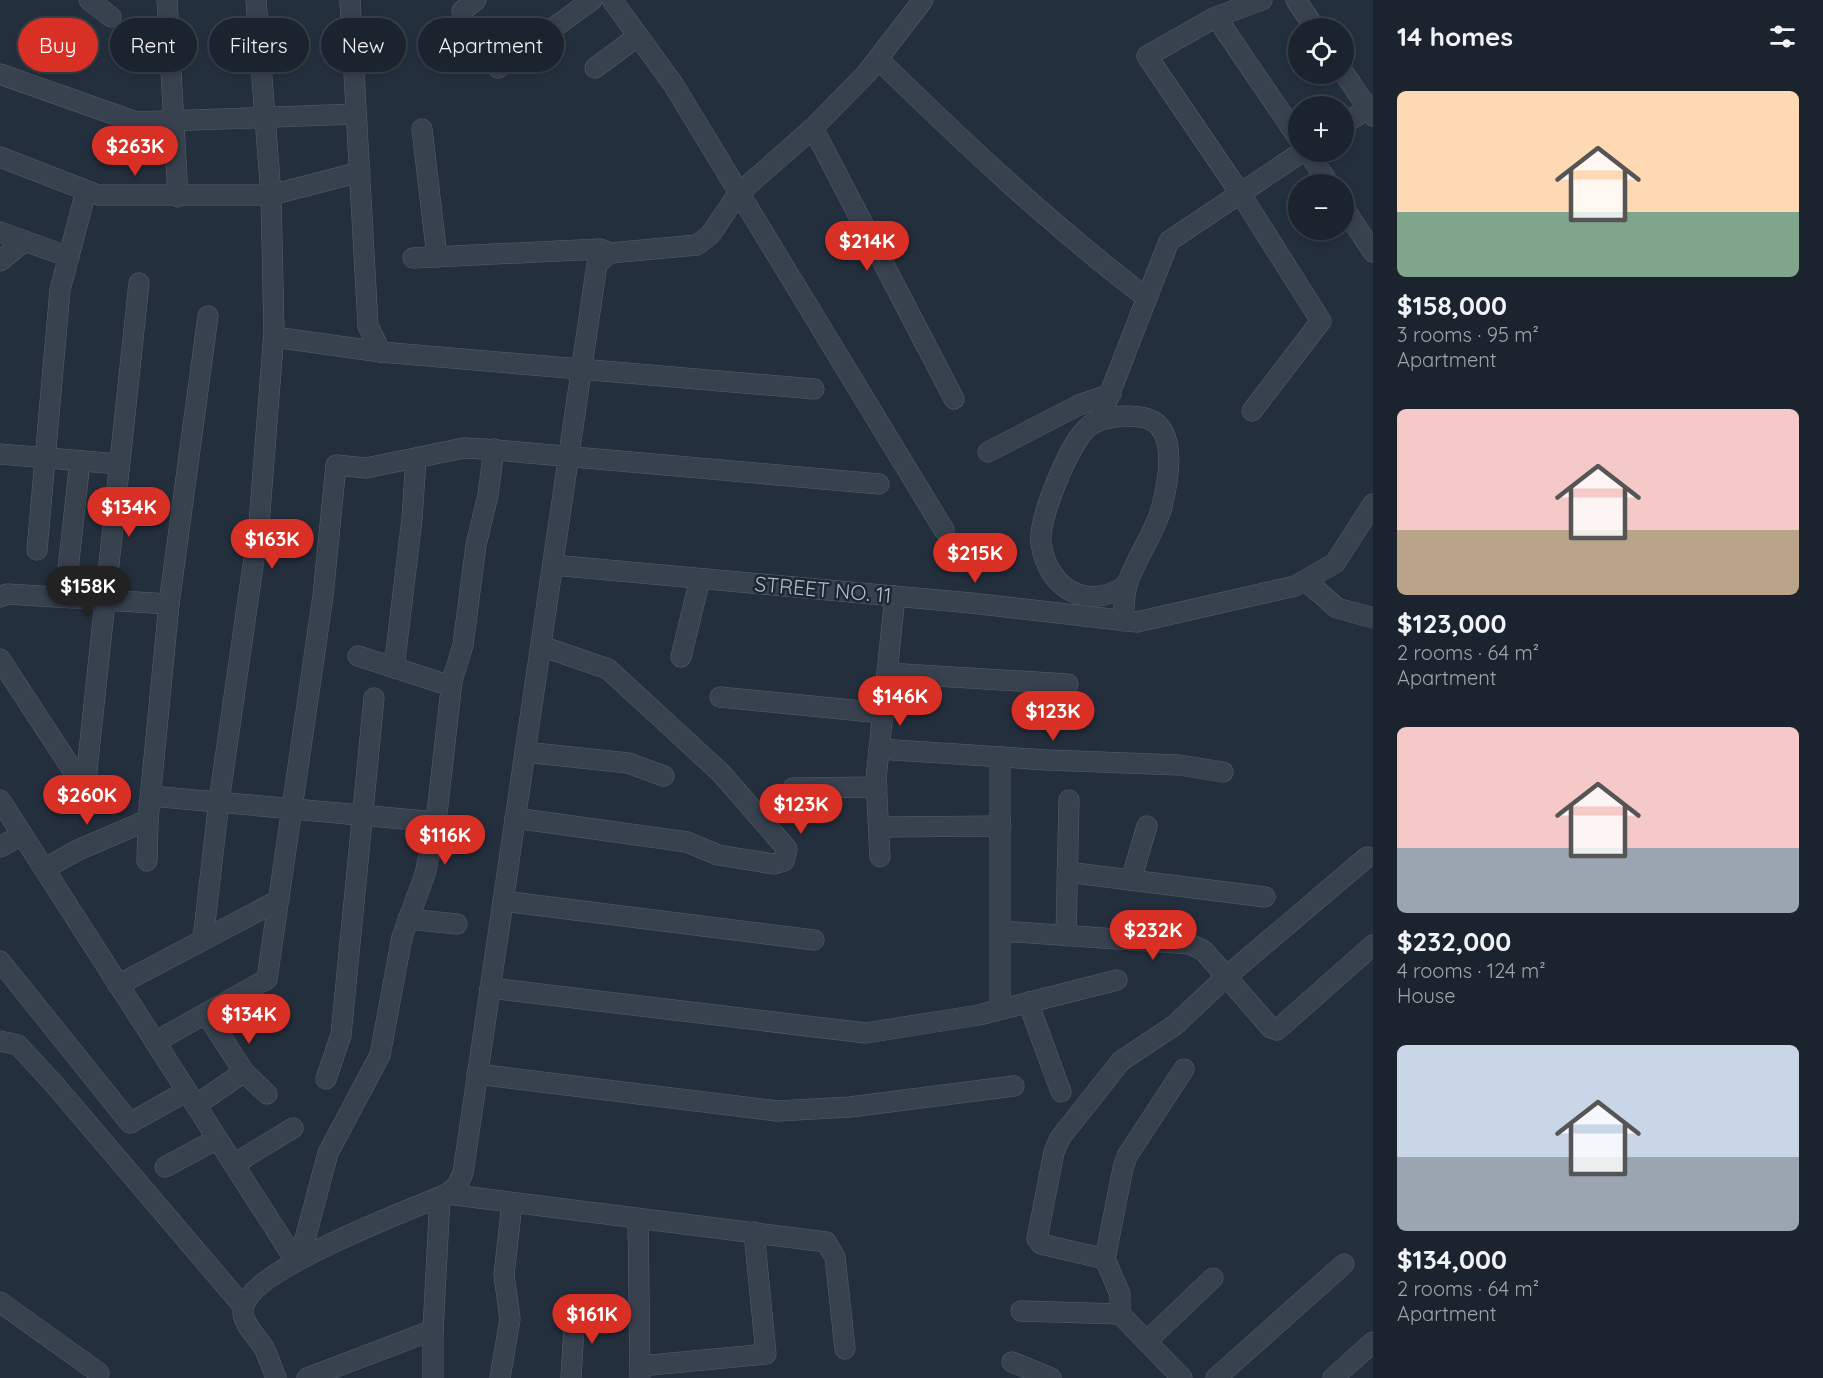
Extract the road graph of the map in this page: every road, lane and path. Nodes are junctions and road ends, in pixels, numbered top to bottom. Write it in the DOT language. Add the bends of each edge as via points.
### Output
graph roads {
  1 [pos="89,0"];
  2 [pos="167,0"];
  3 [pos="256,0"];
  4 [pos="350,0"];
  5 [pos="592,0"];
  6 [pos="612,0"];
  7 [pos="923,0"];
  8 [pos="1262,0"];
  9 [pos="1296,0"];
  10 [pos="1234,5"];
  11 [pos="111,17"];
  12 [pos="1215,17"];
  13 [pos="1308,18"];
  14 [pos="564,20"];
  15 [pos="639,36"];
  16 [pos="878,59"];
  17 [pos="595,68"];
  18 [pos="0,74"];
  19 [pos="1352,84"];
  20 [pos="1371,110"];
  21 [pos="357,114"];
  22 [pos="264,117"];
  23 [pos="1354,119"];
  24 [pos="175,120"];
  25 [pos="1288,123"];
  26 [pos="813,128"];
  27 [pos="422,129"];
  28 [pos="0,157"];
  29 [pos="1288,161"];
  30 [pos="360,172"];
  31 [pos="86,191"];
  32 [pos="1240,193"];
  33 [pos="738,194"];
  34 [pos="271,195"];
  35 [pos="178,197"];
  36 [pos="1354,223"];
  37 [pos="0,232"];
  38 [pos="25,241"];
  39 [pos="1373,252"];
  40 [pos="610,253"];
  41 [pos="69,257"];
  42 [pos="436,257"];
  43 [pos="413,258"];
  44 [pos="0,261"];
  45 [pos="139,283"];
  46 [pos="1147,298"];
  47 [pos="208,316"];
  48 [pos="274,337"];
  49 [pos="381,352"];
  50 [pos="582,368"];
  51 [pos="814,389"];
  52 [pos="1111,394"];
  53 [pos="954,399"];
  54 [pos="1252,411"];
  55 [pos="1099,421"];
  56 [pos="494,450"];
  57 [pos="988,452"];
  58 [pos="0,454"];
  59 [pos="569,456"];
  60 [pos="45,458"];
  61 [pos="416,459"];
  62 [pos="80,461"];
  63 [pos="118,464"];
  64 [pos="879,484"];
  65 [pos="1373,504"];
  66 [pos="944,530"];
  67 [pos="37,550"];
  68 [pos="553,565"];
  69 [pos="699,579"];
  70 [pos="1306,581"];
  71 [pos="1127,585"];
  72 [pos="2,594"];
  73 [pos="895,596"];
  74 [pos="65,597"];
  75 [pos="103,599"];
  76 [pos="169,604"];
  77 [pos="1373,618"];
  78 [pos="1123,621"];
  79 [pos="541,646"];
  80 [pos="358,656"];
  81 [pos="681,657"];
  82 [pos="0,659"];
  83 [pos="394,668"];
  84 [pos="887,673"];
  85 [pos="1068,684"];
  86 [pos="452,686"];
  87 [pos="374,698"];
  88 [pos="720,698"];
  89 [pos="882,713"];
  90 [pos="879,748"];
  91 [pos="525,752"];
  92 [pos="1000,757"];
  93 [pos="1223,772"];
  94 [pos="664,776"];
  95 [pos="793,788"];
  96 [pos="877,788"];
  97 [pos="151,796"];
  98 [pos="0,800"];
  99 [pos="1069,800"];
  100 [pos="219,801"];
  101 [pos="293,808"];
  102 [pos="364,815"];
  103 [pos="515,818"];
  104 [pos="148,820"];
  105 [pos="436,822"];
  106 [pos="1001,826"];
  107 [pos="1147,826"];
  108 [pos="879,827"];
  109 [pos="22,835"];
  110 [pos="0,847"];
  111 [pos="880,856"];
  112 [pos="1367,857"];
  113 [pos="147,861"];
  114 [pos="44,869"];
  115 [pos="1067,872"];
  116 [pos="1131,880"];
  117 [pos="1265,897"];
  118 [pos="279,900"];
  119 [pos="503,901"];
  120 [pos="408,919"];
  121 [pos="457,924"];
  122 [pos="1001,931"];
  123 [pos="1066,936"];
  124 [pos="203,940"];
  125 [pos="814,940"];
  126 [pos="1373,945"];
  127 [pos="0,961"];
  128 [pos="1227,976"];
  129 [pos="1117,980"];
  130 [pos="118,985"];
  131 [pos="490,988"];
  132 [pos="1028,1002"];
  133 [pos="1000,1009"];
  134 [pos="207,1015"];
  135 [pos="0,1041"];
  136 [pos="155,1042"];
  137 [pos="1184,1069"];
  138 [pos="244,1072"];
  139 [pos="477,1074"];
  140 [pos="326,1079"];
  141 [pos="1014,1086"];
  142 [pos="1061,1092"];
  143 [pos="267,1094"];
  144 [pos="191,1098"];
  145 [pos="293,1128"];
  146 [pos="217,1139"];
  147 [pos="234,1164"];
  148 [pos="165,1167"];
  149 [pos="444,1196"];
  150 [pos="512,1203"];
  151 [pos="638,1219"];
  152 [pos="754,1232"];
  153 [pos="300,1258"];
  154 [pos="1105,1259"];
  155 [pos="1344,1264"];
  156 [pos="1213,1278"];
  157 [pos="0,1302"];
  158 [pos="243,1306"];
  159 [pos="575,1309"];
  160 [pos="1021,1311"];
  161 [pos="1120,1314"];
  162 [pos="432,1330"];
  163 [pos="1147,1341"];
  164 [pos="1373,1342"];
  165 [pos="845,1348"];
  166 [pos="1012,1362"];
  167 [pos="640,1372"];
  168 [pos="99,1373"];
  169 [pos="276,1378"];
  170 [pos="307,1378"];
  171 [pos="434,1378"];
  172 [pos="500,1378"];
  173 [pos="571,1378"];
  174 [pos="1051,1378"];
  175 [pos="1182,1378"];
  176 [pos="1216,1378"];
  177 [pos="1333,1378"];
  1 -- 11 [label="street"];
  2 -- 24 [label="street"];
  3 -- 22 [label="street"];
  4 -- 21 [label="street"];
  5 -- 14 [label="street"];
  6 -- 15 [label="street"];
  7 -- 16 [label="street"];
  8 -- 10 [label="street"];
  9 -- 13 [label="street"];
  10 -- 12 [label="street"];
  12 -- 25 [label="street"];
  12 -- 32 [label="street" via="1147,56"];
  15 -- 17 [label="street"];
  15 -- 33 [label="street" via="673,84"];
  16 -- 26 [label="street"];
  16 -- 46 [label="street" via="993,171"];
  18 -- 24 [label="street" via="136,122"];
  19 -- 20 [label="street"];
  20 -- 23 [label="street"];
  21 -- 22 [label="street"];
  21 -- 30 [label="street"];
  22 -- 24 [label="street"];
  22 -- 34 [label="street"];
  24 -- 35 [label="street"];
  26 -- 33 [label="street"];
  26 -- 53 [label="street"];
  27 -- 42 [label="street"];
  28 -- 31 [label="street"];
  29 -- 32 [label="street"];
  30 -- 34 [label="street"];
  30 -- 49 [label="street" via="368,326"];
  31 -- 35 [label="street" via="98,195"];
  31 -- 41 [label="street"];
  32 -- 46 [label="street" via="1169,241"];
  32 -- 54 [label="street" via="1321,321"];
  33 -- 40 [label="street" via="710,235 697,245"];
  33 -- 66 [label="street"];
  34 -- 35 [label="street"];
  34 -- 48 [label="street"];
  36 -- 39 [label="street"];
  37 -- 38 [label="street"];
  38 -- 41 [label="street"];
  38 -- 44 [label="street"];
  40 -- 42 [label="street" via="600,249"];
  40 -- 50 [label="street" via="597,264"];
  41 -- 60 [label="street" via="60,290"];
  42 -- 43 [label="street"];
  45 -- 63 [label="street"];
  46 -- 52 [label="street"];
  47 -- 76 [label="street"];
  48 -- 49 [label="street"];
  48 -- 100 [label="street" via="259,524"];
  49 -- 50 [label="street"];
  50 -- 51 [label="street"];
  50 -- 59 [label="street"];
  52 -- 55 [label="street"];
  52 -- 57 [label="street" via="1079,405"];
  55 -- 71 [label="street" via="1136,415 1154,420 1164,430 1170,451 1161,510"];
  55 -- 71 [label="street" via="1085,429 1066,460 1046,508 1041,543 1055,579 1069,593 1098,596 1115,593"];
  56 -- 59 [label="street"];
  56 -- 61 [label="street" via="464,448"];
  56 -- 86 [label="street" via="463,645"];
  58 -- 60 [label="street"];
  59 -- 64 [label="street"];
  59 -- 68 [label="street"];
  60 -- 62 [label="street"];
  60 -- 67 [label="street"];
  61 -- 83 [label="street"];
  61 -- 101 [label="street" via="380,466 334,468 323,596"];
  62 -- 63 [label="street"];
  62 -- 74 [label="street"];
  63 -- 75 [label="street"];
  65 -- 70 [label="street, STREET NO. 11" via="1342,556"];
  68 -- 69 [label="street, STREET NO. 11"];
  68 -- 79 [label="street"];
  69 -- 73 [label="street, STREET NO. 11"];
  69 -- 81 [label="street"];
  70 -- 77 [label="street" via="1337,608"];
  70 -- 78 [label="street, STREET NO. 11" via="1149,622"];
  71 -- 78 [label="street"];
  72 -- 74 [label="street"];
  73 -- 78 [label="street, STREET NO. 11"];
  73 -- 84 [label="street"];
  74 -- 75 [label="street"];
  75 -- 76 [label="street"];
  75 -- 82 [label="street" via="85,789"];
  76 -- 97 [label="street"];
  79 -- 91 [label="street"];
  79 -- 103 [label="street" via="608,669 721,773 787,849 784,861 774,864 718,855 687,842"];
  80 -- 83 [label="street"];
  83 -- 86 [label="street"];
  84 -- 85 [label="street"];
  84 -- 89 [label="street"];
  86 -- 105 [label="street"];
  87 -- 102 [label="street"];
  88 -- 89 [label="street"];
  89 -- 90 [label="street"];
  90 -- 92 [label="street"];
  90 -- 96 [label="street"];
  91 -- 94 [label="street" via="628,762"];
  91 -- 103 [label="street"];
  92 -- 93 [label="street" via="1179,765"];
  92 -- 106 [label="street"];
  95 -- 96 [label="street"];
  96 -- 108 [label="street"];
  97 -- 100 [label="street"];
  97 -- 104 [label="street"];
  98 -- 109 [label="street"];
  99 -- 115 [label="street"];
  100 -- 101 [label="street"];
  100 -- 124 [label="street"];
  101 -- 102 [label="street"];
  101 -- 118 [label="street"];
  102 -- 105 [label="street"];
  102 -- 140 [label="street" via="341,1035"];
  103 -- 119 [label="street"];
  104 -- 113 [label="street"];
  104 -- 114 [label="street"];
  105 -- 120 [label="street"];
  106 -- 108 [label="street"];
  106 -- 122 [label="street"];
  107 -- 116 [label="street"];
  108 -- 111 [label="street"];
  109 -- 110 [label="street"];
  109 -- 114 [label="street"];
  112 -- 128 [label="street"];
  114 -- 130 [label="street"];
  115 -- 116 [label="street"];
  115 -- 123 [label="street"];
  116 -- 117 [label="street"];
  118 -- 124 [label="street"];
  118 -- 134 [label="street" via="267,979"];
  119 -- 125 [label="street"];
  119 -- 131 [label="street"];
  120 -- 121 [label="street"];
  120 -- 153 [label="street" via="380,1055 328,1153"];
  122 -- 123 [label="street"];
  122 -- 133 [label="street"];
  123 -- 128 [label="street" via="1190,944 1203,951"];
  124 -- 130 [label="street"];
  126 -- 128 [label="street" via="1276,1030"];
  127 -- 144 [label="street" via="130,1123"];
  128 -- 154 [label="street" via="1175,1025 1121,1060 1060,1138 1037,1239 1041,1244"];
  129 -- 132 [label="street"];
  130 -- 136 [label="street"];
  131 -- 133 [label="street" via="866,1033"];
  131 -- 139 [label="street"];
  132 -- 133 [label="street"];
  132 -- 142 [label="street"];
  134 -- 136 [label="street"];
  134 -- 138 [label="street"];
  135 -- 158 [label="street" via="18,1045 54,1084"];
  136 -- 144 [label="street"];
  137 -- 154 [label="street" via="1127,1156"];
  138 -- 143 [label="street"];
  138 -- 144 [label="street"];
  139 -- 141 [label="street" via="777,1111 850,1107"];
  139 -- 149 [label="street" via="463,1173 457,1186"];
  144 -- 146 [label="street"];
  145 -- 147 [label="street"];
  146 -- 147 [label="street"];
  146 -- 148 [label="street"];
  147 -- 153 [label="street" via="290,1252"];
  149 -- 150 [label="street"];
  149 -- 153 [label="street" via="362,1228"];
  149 -- 162 [label="street"];
  150 -- 151 [label="street"];
  150 -- 172 [label="street" via="504,1275 510,1319"];
  151 -- 152 [label="street"];
  151 -- 167 [label="street"];
  152 -- 165 [label="street" via="819,1240 831,1247 839,1281"];
  152 -- 167 [label="street" via="766,1354"];
  153 -- 158 [label="street" via="250,1296"];
  154 -- 161 [label="street" via="1120,1294"];
  155 -- 176 [label="street"];
  156 -- 163 [label="street"];
  157 -- 168 [label="street"];
  158 -- 169 [label="street" via="243,1316 265,1350"];
  159 -- 173 [label="street"];
  160 -- 161 [label="street"];
  161 -- 163 [label="street"];
  162 -- 170 [label="street"];
  162 -- 171 [label="street"];
  163 -- 175 [label="street"];
  164 -- 177 [label="street"];
  166 -- 174 [label="street"];
}
